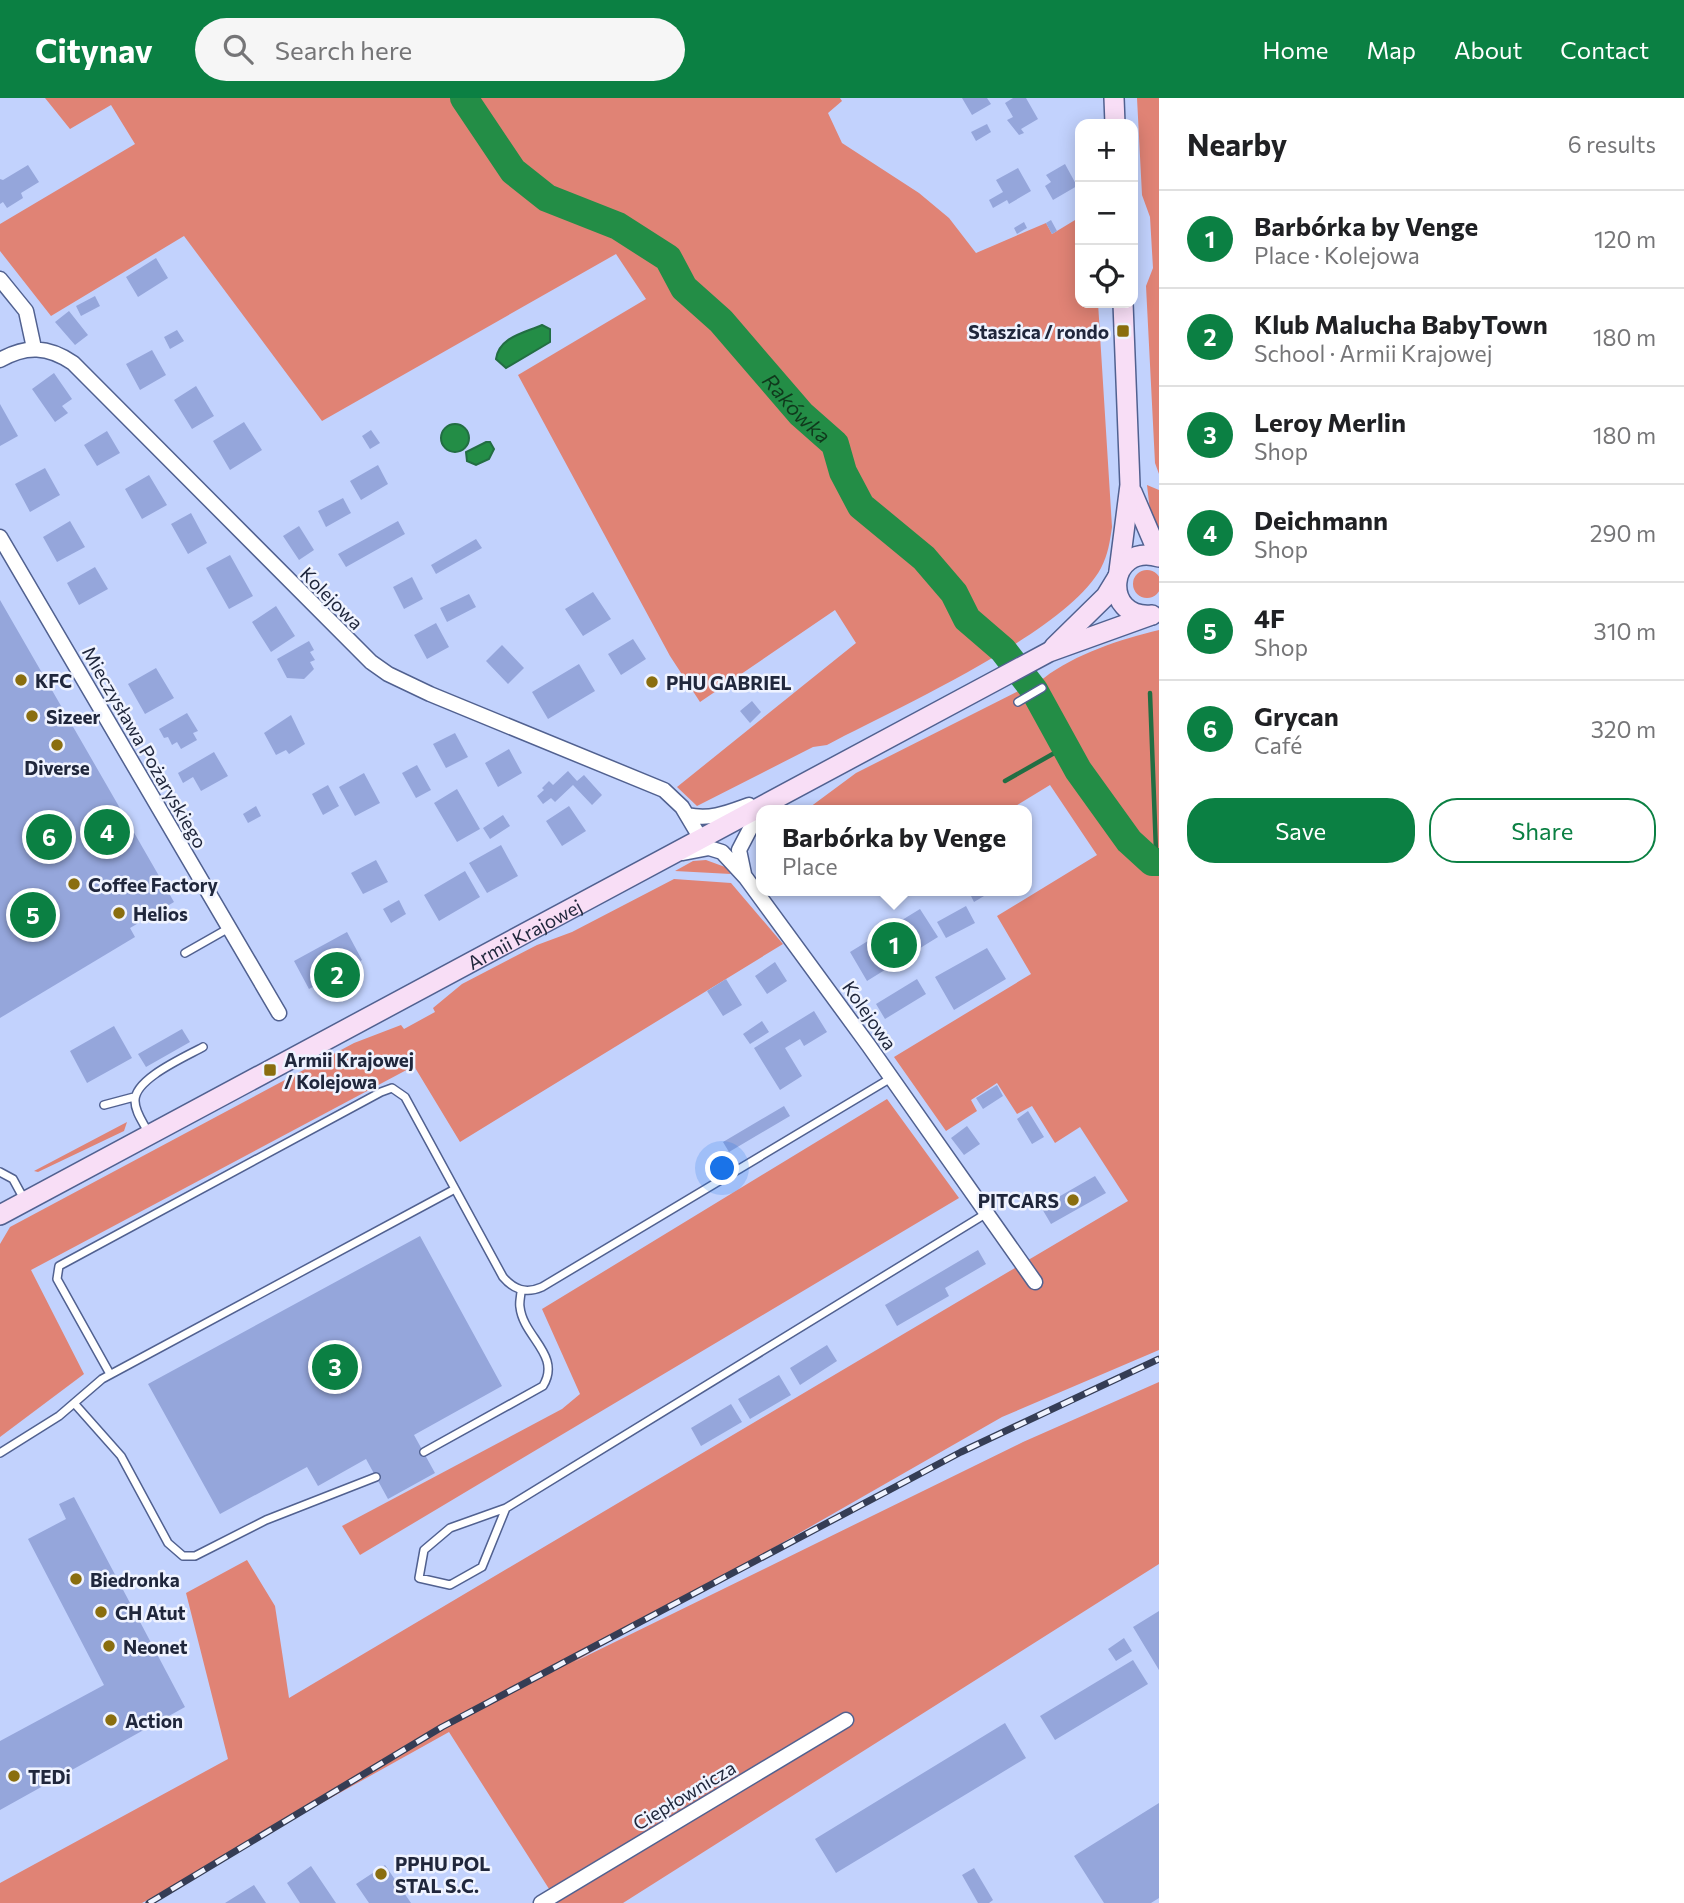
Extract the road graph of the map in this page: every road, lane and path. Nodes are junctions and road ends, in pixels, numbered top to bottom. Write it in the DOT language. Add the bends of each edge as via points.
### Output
graph roads {
  1 [pos="1114,98"];
  2 [pos="1115,119"];
  3 [pos="0,279"];
  4 [pos="1123,308"];
  5 [pos="34,348"];
  6 [pos="0,360"];
  7 [pos="1130,485"];
  8 [pos="0,537"];
  9 [pos="1159,556"];
  10 [pos="1118,575"];
  11 [pos="1154,614"];
  12 [pos="1049,652"];
  13 [pos="1042,688"];
  14 [pos="1018,702"];
  15 [pos="816,779"];
  16 [pos="766,805"];
  17 [pos="781,805"];
  18 [pos="756,810"];
  19 [pos="687,815"];
  20 [pos="756,824"];
  21 [pos="701,839"];
  22 [pos="672,855"];
  23 [pos="746,878"];
  24 [pos="756,892"];
  25 [pos="759,896"];
  26 [pos="229,928"];
  27 [pos="185,953"];
  28 [pos="279,1013"];
  29 [pos="203,1047"];
  30 [pos="891,1078"];
  31 [pos="134,1097"];
  32 [pos="104,1105"];
  33 [pos="150,1134"];
  34 [pos="0,1172"];
  35 [pos="455,1189"];
  36 [pos="25,1202"];
  37 [pos="987,1212"];
  38 [pos="0,1215"];
  39 [pos="1034,1282"];
  40 [pos="521,1291"];
  41 [pos="110,1374"];
  42 [pos="74,1403"];
  43 [pos="424,1452"];
  44 [pos="0,1453"];
  45 [pos="376,1477"];
  46 [pos="506,1508"];
  47 [pos="846,1720"];
  48 [pos="541,1903"];
  1 -- 2 [label="street"];
  3 -- 5 [label="street" via="26,311"];
  4 -- 7 [label="street"];
  5 -- 6 [label="street"];
  5 -- 19 [label="street, Kolejowa" via="73,363 371,662 418,688 664,790"];
  7 -- 9 [label="street"];
  7 -- 10 [label="street"];
  8 -- 26 [label="street, Mieczysława Pożaryskiego"];
  9 -- 10 [label="street" via="1132,558"];
  10 -- 11 [label="street" via="1118,594 1126,608"];
  10 -- 12 [label="street, Armii Krajowej" via="1106,596"];
  11 -- 12 [label="street, Armii Krajowej"];
  12 -- 15 [label="street, Armii Krajowej"];
  13 -- 14 [label="lane"];
  15 -- 16 [label="street, Armii Krajowej"];
  15 -- 17 [label="street"];
  15 -- 19 [label="street" via="718,817"];
  18 -- 21 [label="street, Armii Krajowej"];
  19 -- 21 [label="street, Kolejowa"];
  19 -- 22 [label="street" via="684,835"];
  20 -- 23 [label="street" via="739,850"];
  21 -- 22 [label="street, Armii Krajowej"];
  22 -- 23 [label="street, Kolejowa" via="709,848 722,852"];
  22 -- 33 [label="street, Armii Krajowej"];
  23 -- 24 [label="street, Kolejowa"];
  25 -- 30 [label="street, Kolejowa"];
  26 -- 27 [label="lane"];
  26 -- 28 [label="street, Mieczysława Pożaryskiego"];
  29 -- 31 [label="lane" via="142,1082"];
  30 -- 37 [label="street, Kolejowa"];
  30 -- 40 [label="lane" via="542,1287"];
  31 -- 32 [label="lane"];
  31 -- 33 [label="lane"];
  33 -- 36 [label="street, Armii Krajowej"];
  34 -- 36 [label="lane" via="13,1179"];
  35 -- 40 [label="lane" via="503,1277"];
  35 -- 41 [label="lane"];
  35 -- 41 [label="lane" via="405,1097 391,1088 85,1251 59,1266 57,1276"];
  36 -- 38 [label="street, Armii Krajowej"];
  37 -- 39 [label="street, Kolejowa"];
  37 -- 46 [label="lane"];
  40 -- 43 [label="lane" via="520,1309 549,1362 549,1376 542,1386"];
  41 -- 42 [label="lane"];
  42 -- 44 [label="lane"];
  42 -- 45 [label="lane" via="121,1456 168,1543 183,1556 195,1556 266,1520"];
  46 -- 46 [label="lane" via="450,1528 424,1550 419,1578 450,1585 482,1567"];
  47 -- 48 [label="street, Ciepłownicza"];
}
